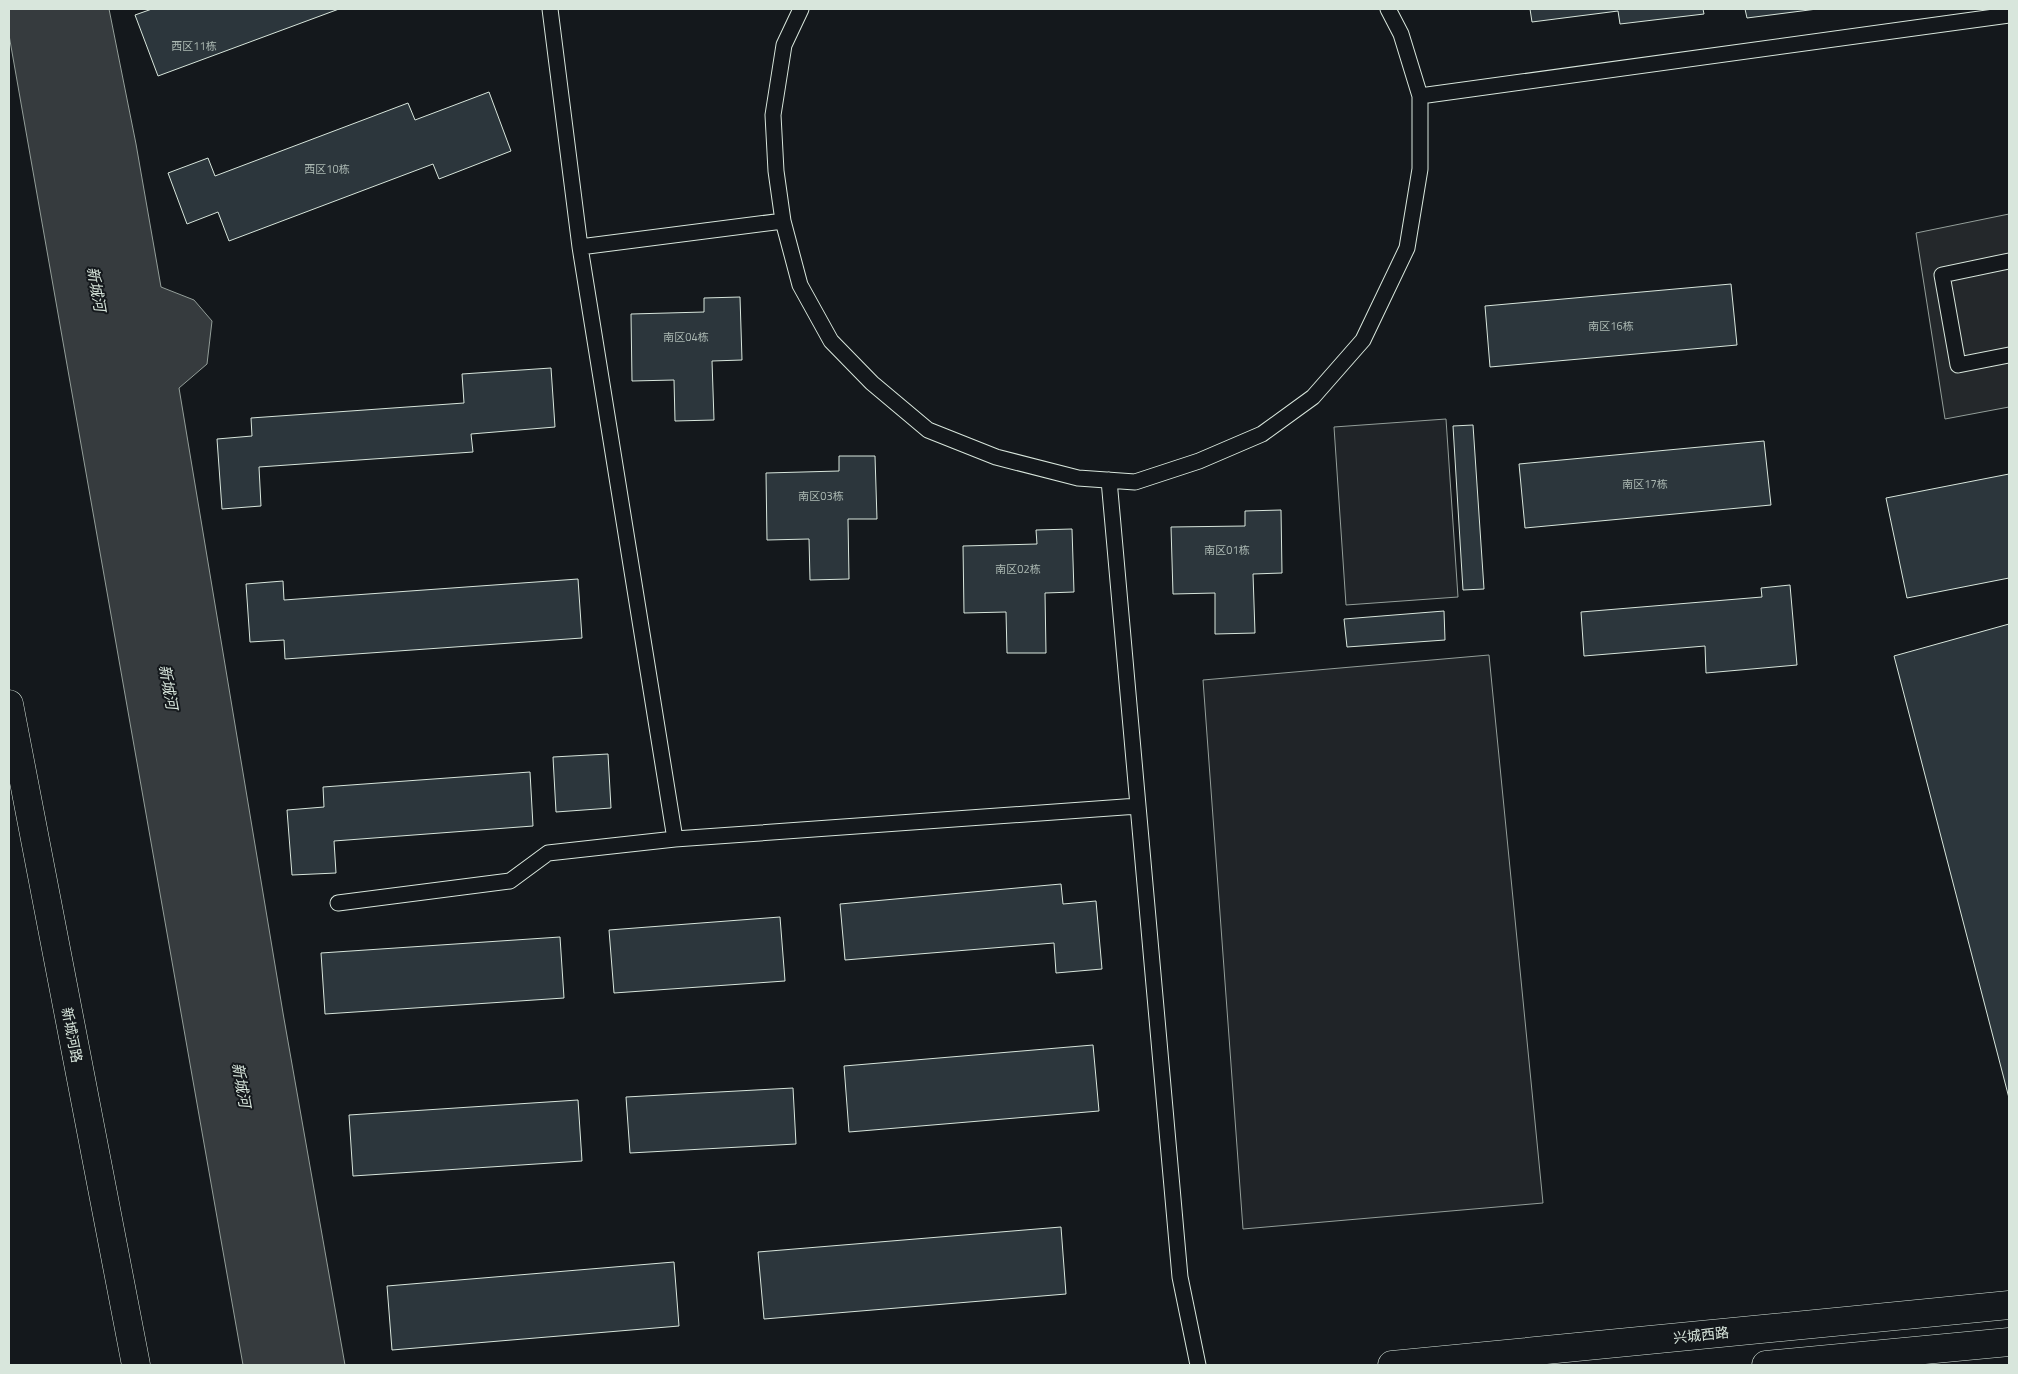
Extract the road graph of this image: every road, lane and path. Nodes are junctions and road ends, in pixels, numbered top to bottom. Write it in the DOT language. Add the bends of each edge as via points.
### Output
graph roads {
  1 [pos="550,9"];
  2 [pos="801,9"];
  3 [pos="1388,9"];
  4 [pos="2009,16"];
  5 [pos="1420,96"];
  6 [pos="783,221"];
  7 [pos="580,247"];
  8 [pos="2009,261"];
  9 [pos="2009,355"];
  10 [pos="1109,480"];
  11 [pos="9,704"];
  12 [pos="1138,806"];
  13 [pos="675,839"];
  14 [pos="338,903"];
  15 [pos="2009,1305"];
  16 [pos="2009,1342"];
  17 [pos="136,1365"];
  18 [pos="1198,1365"];
  19 [pos="1392,1365"];
  20 [pos="1766,1365"];
  1 -- 7 [label="lane"];
  2 -- 6 [label="lane" via="784,45 773,115"];
  3 -- 5 [label="lane" via="1401,34"];
  4 -- 5 [label="lane"];
  5 -- 10 [label="lane" via="1420,169 1407,248 1363,340 1313,398 1262,434 1199,461 1135,482"];
  6 -- 7 [label="lane"];
  6 -- 10 [label="lane" via="800,285 831,341 872,383 928,430 996,457 1078,478"];
  7 -- 13 [label="lane"];
  8 -- 9 [label="lane" via="1942,275 1958,365"];
  10 -- 12 [label="lane"];
  11 -- 17 [label="street, 新城河路"];
  12 -- 13 [label="lane"];
  12 -- 18 [label="lane" via="1180,1277"];
  13 -- 14 [label="lane" via="548,853 510,881"];
  15 -- 19 [label="street, 兴城西路"];
  16 -- 20 [label="street"];
}
